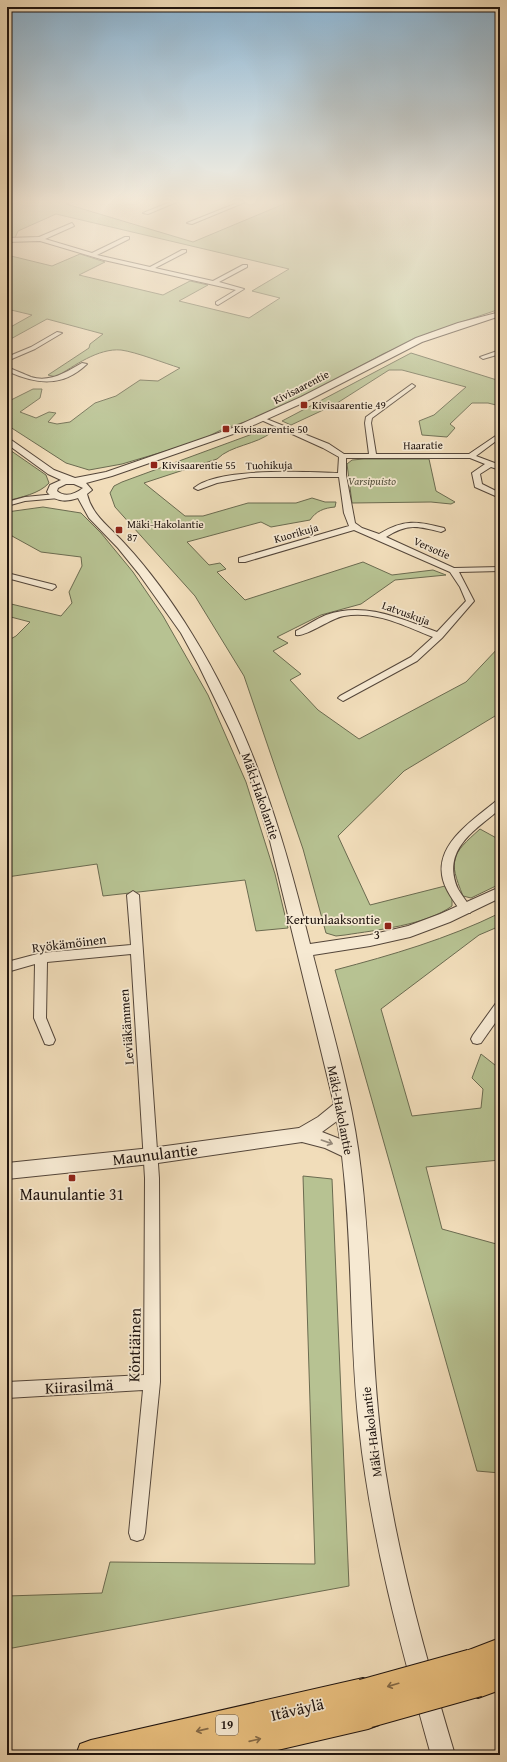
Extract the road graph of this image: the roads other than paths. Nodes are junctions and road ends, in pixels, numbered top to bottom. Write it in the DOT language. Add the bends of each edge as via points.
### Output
graph roads {
  1 [pos="211,283"];
  2 [pos="214,284"];
  3 [pos="218,303"];
  4 [pos="500,314"];
  5 [pos="59,333"];
  6 [pos="500,352"];
  7 [pos="483,358"];
  8 [pos="7,359"];
  9 [pos="84,364"];
  10 [pos="7,369"];
  11 [pos="412,386"];
  12 [pos="262,419"];
  13 [pos="500,435"];
  14 [pos="7,440"];
  15 [pos="343,456"];
  16 [pos="373,456"];
  17 [pos="471,456"];
  18 [pos="490,464"];
  19 [pos="500,468"];
  20 [pos="50,472"];
  21 [pos="109,474"];
  22 [pos="342,475"];
  23 [pos="75,481"];
  24 [pos="198,488"];
  25 [pos="57,491"];
  26 [pos="83,493"];
  27 [pos="500,496"];
  28 [pos="7,504"];
  29 [pos="92,514"];
  30 [pos="355,527"];
  31 [pos="441,530"];
  32 [pos="380,537"];
  33 [pos="242,560"];
  34 [pos="500,569"];
  35 [pos="453,570"];
  36 [pos="7,575"];
  37 [pos="52,587"];
  38 [pos="299,633"];
  39 [pos="439,636"];
  40 [pos="343,698"];
  41 [pos="500,803"];
  42 [pos="500,892"];
  43 [pos="132,895"];
  44 [pos="466,910"];
  45 [pos="135,950"];
  46 [pos="304,951"];
  47 [pos="41,958"];
  48 [pos="7,968"];
  49 [pos="500,1006"];
  50 [pos="477,1039"];
  51 [pos="49,1040"];
  52 [pos="343,1107"];
  53 [pos="302,1135"];
  54 [pos="351,1152"];
  55 [pos="151,1156"];
  56 [pos="7,1171"];
  57 [pos="152,1382"];
  58 [pos="7,1390"];
  59 [pos="137,1533"];
  60 [pos="500,1653"];
  61 [pos="483,1674"];
  62 [pos="365,1704"];
  63 [pos="91,1755"];
  64 [pos="190,1755"];
  65 [pos="443,1755"];
  1 -- 2 [label="street"];
  2 -- 3 [label="street" via="241,289"];
  4 -- 12 [label="street, Kivisaarentie" via="419,340"];
  5 -- 8 [label="street"];
  6 -- 7 [label="street"];
  9 -- 10 [label="street" via="60,378 46,382 29,379"];
  11 -- 16 [label="street" via="369,418"];
  12 -- 15 [label="street" via="326,446"];
  12 -- 21 [label="street, Kivisaarentie" via="207,441"];
  13 -- 17 [label="street"];
  14 -- 20 [label="street"];
  15 -- 16 [label="street, Haaratie"];
  15 -- 22 [label="street"];
  16 -- 17 [label="street, Haaratie"];
  17 -- 18 [label="street, Haaratie"];
  18 -- 19 [label="street, Haaratie"];
  18 -- 27 [label="street" via="476,473 478,485"];
  20 -- 23 [label="street"];
  20 -- 25 [label="street"];
  21 -- 23 [label="street, Kivisaarentie"];
  21 -- 26 [label="street, Kivisaarentie"];
  22 -- 24 [label="street, Tuohikuja" via="248,475 213,481"];
  22 -- 30 [label="street" via="348,513 351,524"];
  23 -- 25 [label="street, Kivisaarentie"];
  23 -- 26 [label="street, Mäki-Hakolantie" via="86,487"];
  25 -- 26 [label="street" via="72,497"];
  25 -- 28 [label="street"];
  25 -- 29 [label="street, Mäki-Hakolantie"];
  26 -- 29 [label="street, Mäki-Hakolantie" via="82,500"];
  29 -- 46 [label="street, Mäki-Hakolantie" via="124,548 153,585 203,664 227,711 244,748 276,840"];
  30 -- 32 [label="street, Versotie"];
  30 -- 33 [label="street, Kuorikuja"];
  31 -- 32 [label="street" via="415,523 396,526"];
  32 -- 35 [label="street, Versotie"];
  34 -- 35 [label="street"];
  35 -- 39 [label="street, Versotie" via="470,601"];
  36 -- 37 [label="street"];
  38 -- 39 [label="street, Latvuskuja" via="329,617 351,611 374,612"];
  39 -- 40 [label="street, Versotie" via="414,659"];
  41 -- 44 [label="street" via="455,842 448,856 447,869 451,886"];
  42 -- 44 [label="street"];
  43 -- 45 [label="street, Leviäkämmen"];
  44 -- 46 [label="street" via="408,932"];
  45 -- 47 [label="street, Ryökämöinen"];
  45 -- 55 [label="street, Leviäkämmen"];
  46 -- 52 [label="street, Mäki-Hakolantie"];
  47 -- 48 [label="street, Ryökämöinen"];
  47 -- 51 [label="street" via="40,1018"];
  49 -- 50 [label="street"];
  52 -- 53 [label="street, Maunulantie"];
  52 -- 54 [label="street, Mäki-Hakolantie"];
  53 -- 54 [label="street, Maunulantie, one-way" via="328,1141"];
  53 -- 55 [label="street, Maunulantie"];
  54 -- 65 [label="street, Mäki-Hakolantie" via="363,1358 369,1429 379,1495 413,1651"];
  55 -- 56 [label="street, Maunulantie"];
  55 -- 57 [label="street, Köntiäinen"];
  57 -- 58 [label="street, Kiirasilmä"];
  57 -- 59 [label="street, Köntiäinen"];
  60 -- 61 [label="highway, Itäväylä / 19"];
  61 -- 62 [label="highway, Itäväylä / 19, bridge"];
  62 -- 63 [label="highway, Itäväylä / 19, one-way"];
  64 -- 62 [label="highway, Itäväylä / 19, one-way"];
}
